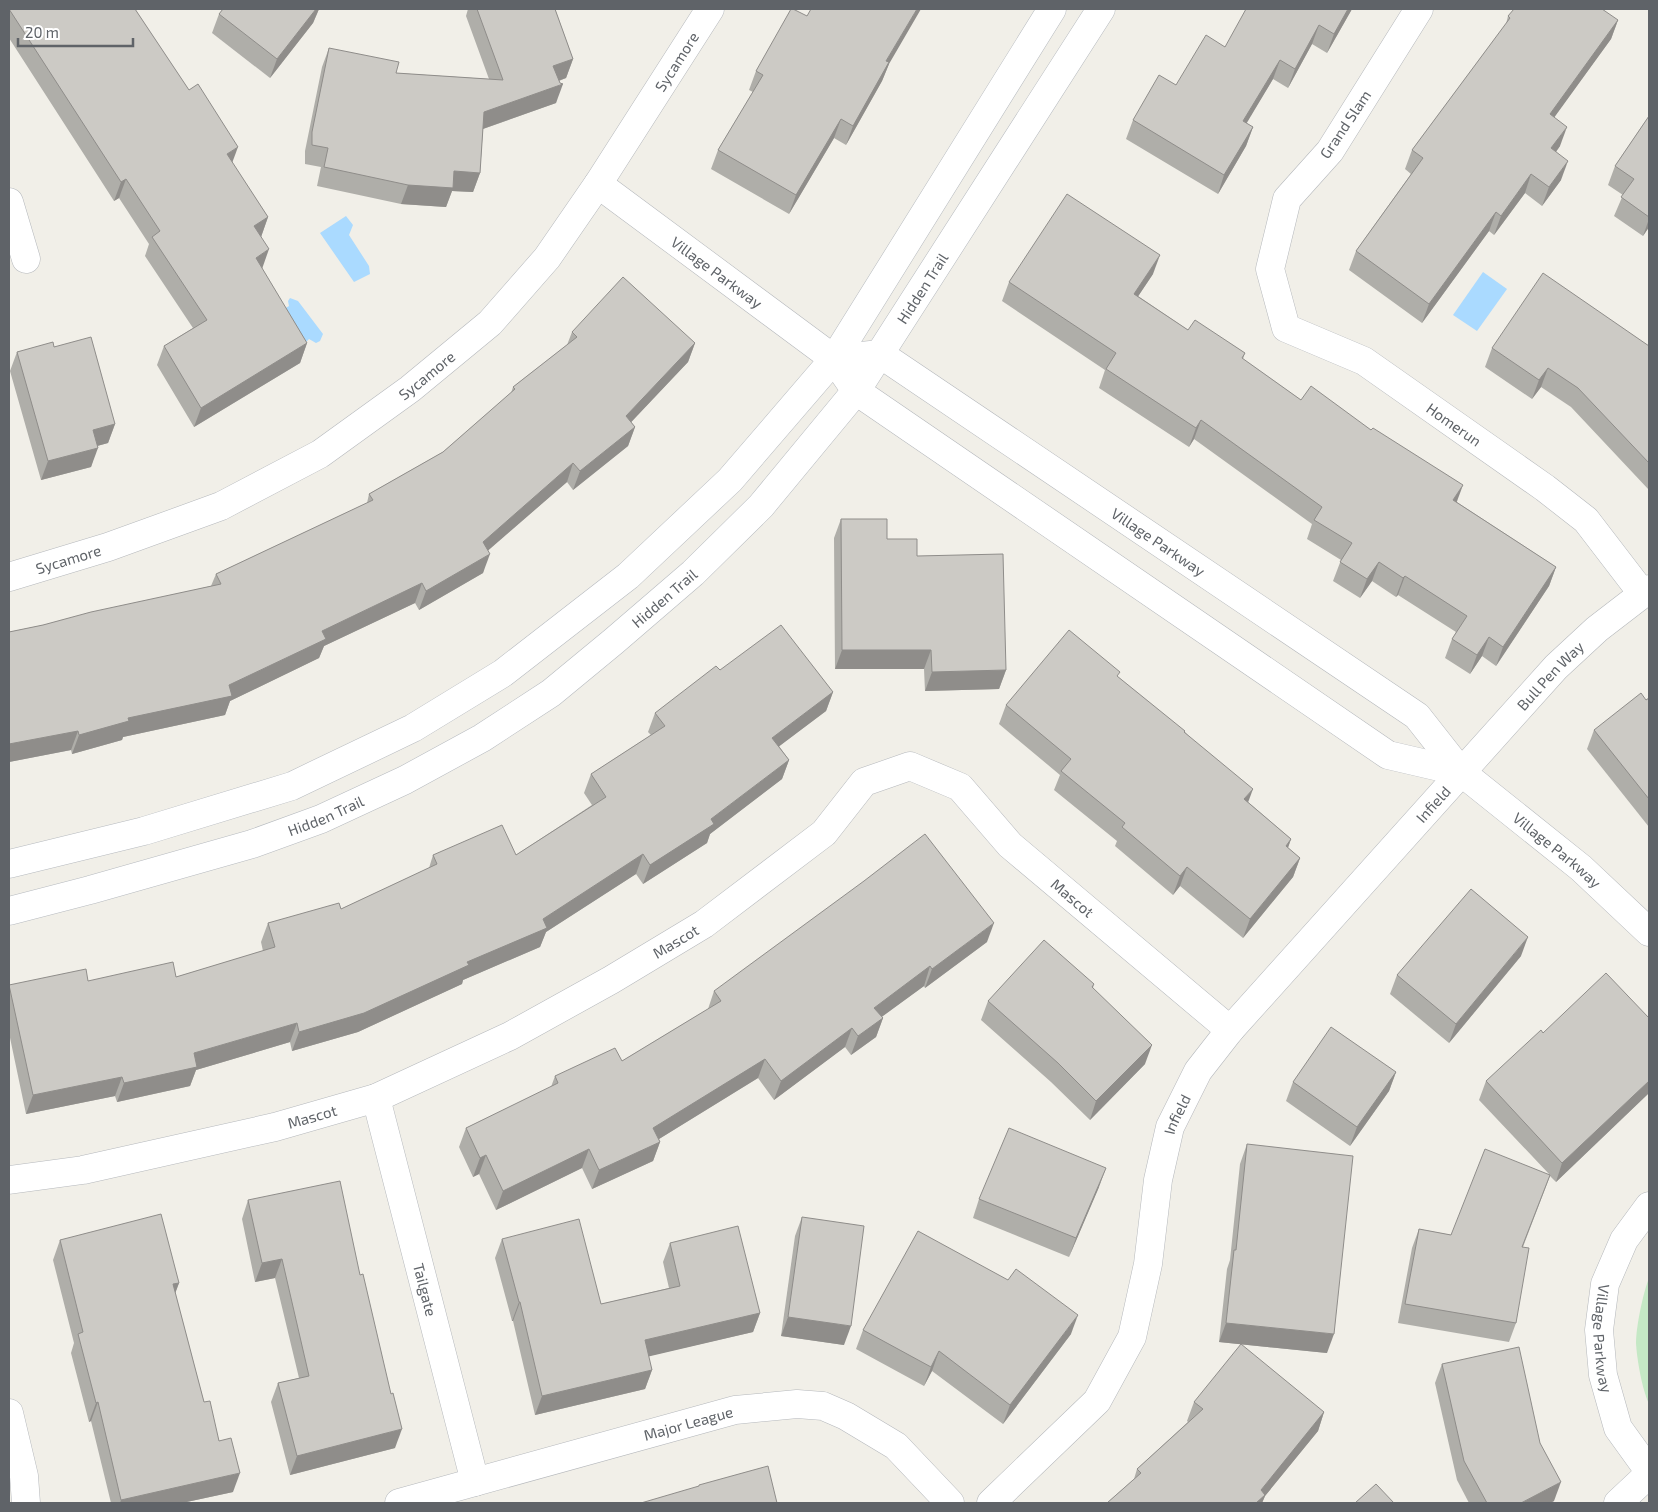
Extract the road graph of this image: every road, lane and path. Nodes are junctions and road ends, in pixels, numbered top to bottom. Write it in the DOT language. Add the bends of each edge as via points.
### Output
graph roads {
  1 [pos="710,9"];
  2 [pos="1052,9"];
  3 [pos="1101,9"];
  4 [pos="1419,9"];
  5 [pos="598,184"];
  6 [pos="9,202"];
  7 [pos="26,259"];
  8 [pos="1270,269"];
  9 [pos="880,354"];
  10 [pos="834,359"];
  11 [pos="856,391"];
  12 [pos="9,577"];
  13 [pos="1646,591"];
  14 [pos="1461,772"];
  15 [pos="9,864"];
  16 [pos="9,911"];
  17 [pos="1649,932"];
  18 [pos="1230,1030"];
  19 [pos="376,1098"];
  20 [pos="9,1180"];
  21 [pos="1649,1206"];
  22 [pos="9,1413"];
  23 [pos="1649,1472"];
  24 [pos="475,1482"];
  25 [pos="26,1503"];
  26 [pos="399,1503"];
  27 [pos="950,1503"];
  28 [pos="992,1503"];
  29 [pos="1618,1503"];
  1 -- 5 [label="street, Sycamore"];
  2 -- 10 [label="street"];
  3 -- 9 [label="street, Hidden Trail"];
  4 -- 8 [label="street, Grand Slam" via="1330,151 1287,199"];
  5 -- 10 [label="street, Village Parkway"];
  5 -- 12 [label="street, Sycamore" via="547,258 490,323 410,389 320,454 221,506 108,547"];
  6 -- 7 [label="street"];
  8 -- 13 [label="street, Homerun" via="1286,328 1364,361 1545,488 1586,520"];
  9 -- 10 [label="street"];
  9 -- 11 [label="street, Hidden Trail"];
  9 -- 14 [label="street, Village Parkway" via="1417,716"];
  10 -- 11 [label="street, Village Parkway"];
  10 -- 15 [label="street" via="730,480 628,576 503,673 413,728 292,786 144,832"];
  11 -- 14 [label="street, Village Parkway" via="1388,755"];
  11 -- 16 [label="street, Hidden Trail" via="761,506 693,573 551,693 482,738 405,780 321,819 260,841"];
  13 -- 14 [label="street, Bull Pen Way" via="1556,667"];
  14 -- 17 [label="street, Village Parkway" via="1581,868"];
  14 -- 18 [label="street, Infield"];
  18 -- 19 [label="street, Mascot" via="1010,845 960,787 910,766 864,782 824,834 704,924 510,1036"];
  18 -- 28 [label="street, Infield" via="1198,1071 1170,1127 1158,1180 1148,1264 1132,1337 1097,1401"];
  19 -- 20 [label="street, Mascot" via="275,1127 83,1170"];
  19 -- 24 [label="street, Tailgate"];
  21 -- 23 [label="street, Village Parkway" via="1624,1240 1605,1284 1599,1330 1603,1375 1618,1428"];
  22 -- 25 [label="street" via="24,1476"];
  23 -- 29 [label="street"];
  24 -- 26 [label="street, Major League"];
  24 -- 27 [label="street, Major League" via="735,1410 797,1404 823,1406 896,1446"];
}
